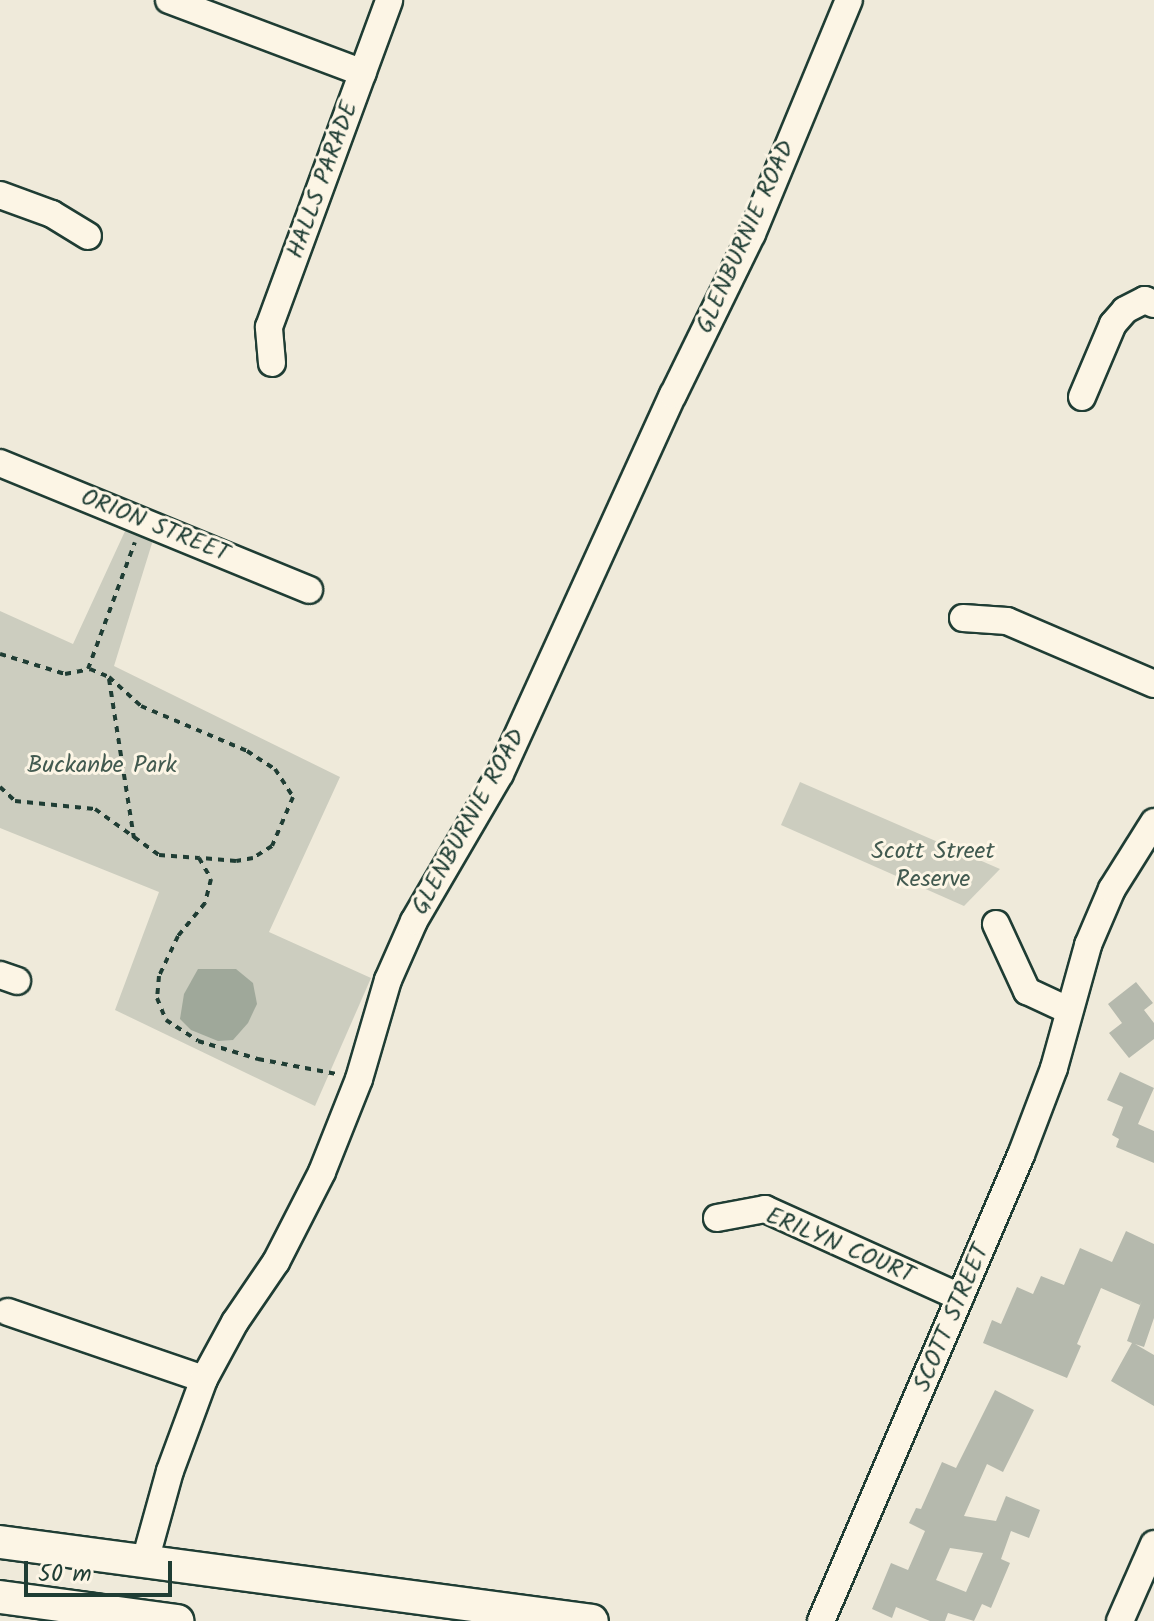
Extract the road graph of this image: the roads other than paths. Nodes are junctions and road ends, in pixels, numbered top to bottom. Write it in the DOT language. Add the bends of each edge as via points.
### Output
graph roads {
  1 [pos="169,0"];
  2 [pos="389,0"];
  3 [pos="849,0"];
  4 [pos="363,73"];
  5 [pos="0,195"];
  6 [pos="88,236"];
  7 [pos="1154,304"];
  8 [pos="272,363"];
  9 [pos="1082,397"];
  10 [pos="0,463"];
  11 [pos="309,590"];
  12 [pos="963,618"];
  13 [pos="1154,684"];
  14 [pos="1151,833"];
  15 [pos="996,924"];
  16 [pos="1068,1010"];
  17 [pos="717,1218"];
  18 [pos="960,1297"];
  19 [pos="8,1312"];
  20 [pos="204,1379"];
  21 [pos="0,1542"];
  22 [pos="1154,1544"];
  23 [pos="145,1561"];
  24 [pos="0,1597"];
  25 [pos="48,1612"];
  26 [pos="177,1621"];
  27 [pos="592,1621"];
  28 [pos="821,1621"];
  29 [pos="1120,1621"];
  1 -- 4 [label="street"];
  2 -- 4 [label="street, HALLS PARADE"];
  3 -- 20 [label="street, GLENBURNIE ROAD" via="752,234 500,774 414,921 388,980 359,1079 322,1172 276,1262"];
  4 -- 8 [label="street, HALLS PARADE" via="269,327"];
  5 -- 6 [label="street" via="52,214"];
  7 -- 9 [label="street" via="1145,300 1113,324"];
  10 -- 11 [label="street, ORION STREET"];
  12 -- 13 [label="street" via="1007,621"];
  14 -- 16 [label="street, SCOTT STREET" via="1112,889"];
  15 -- 16 [label="street" via="1027,991"];
  16 -- 18 [label="street, SCOTT STREET" via="1054,1068"];
  17 -- 18 [label="street, ERILYN COURT" via="765,1209"];
  18 -- 28 [label="street, SCOTT STREET"];
  19 -- 20 [label="street"];
  20 -- 23 [label="street, GLENBURNIE ROAD"];
  21 -- 23 [label="main road"];
  22 -- 29 [label="street"];
  23 -- 27 [label="main road"];
  24 -- 25 [label="main road"];
  25 -- 26 [label="main road"];
}
